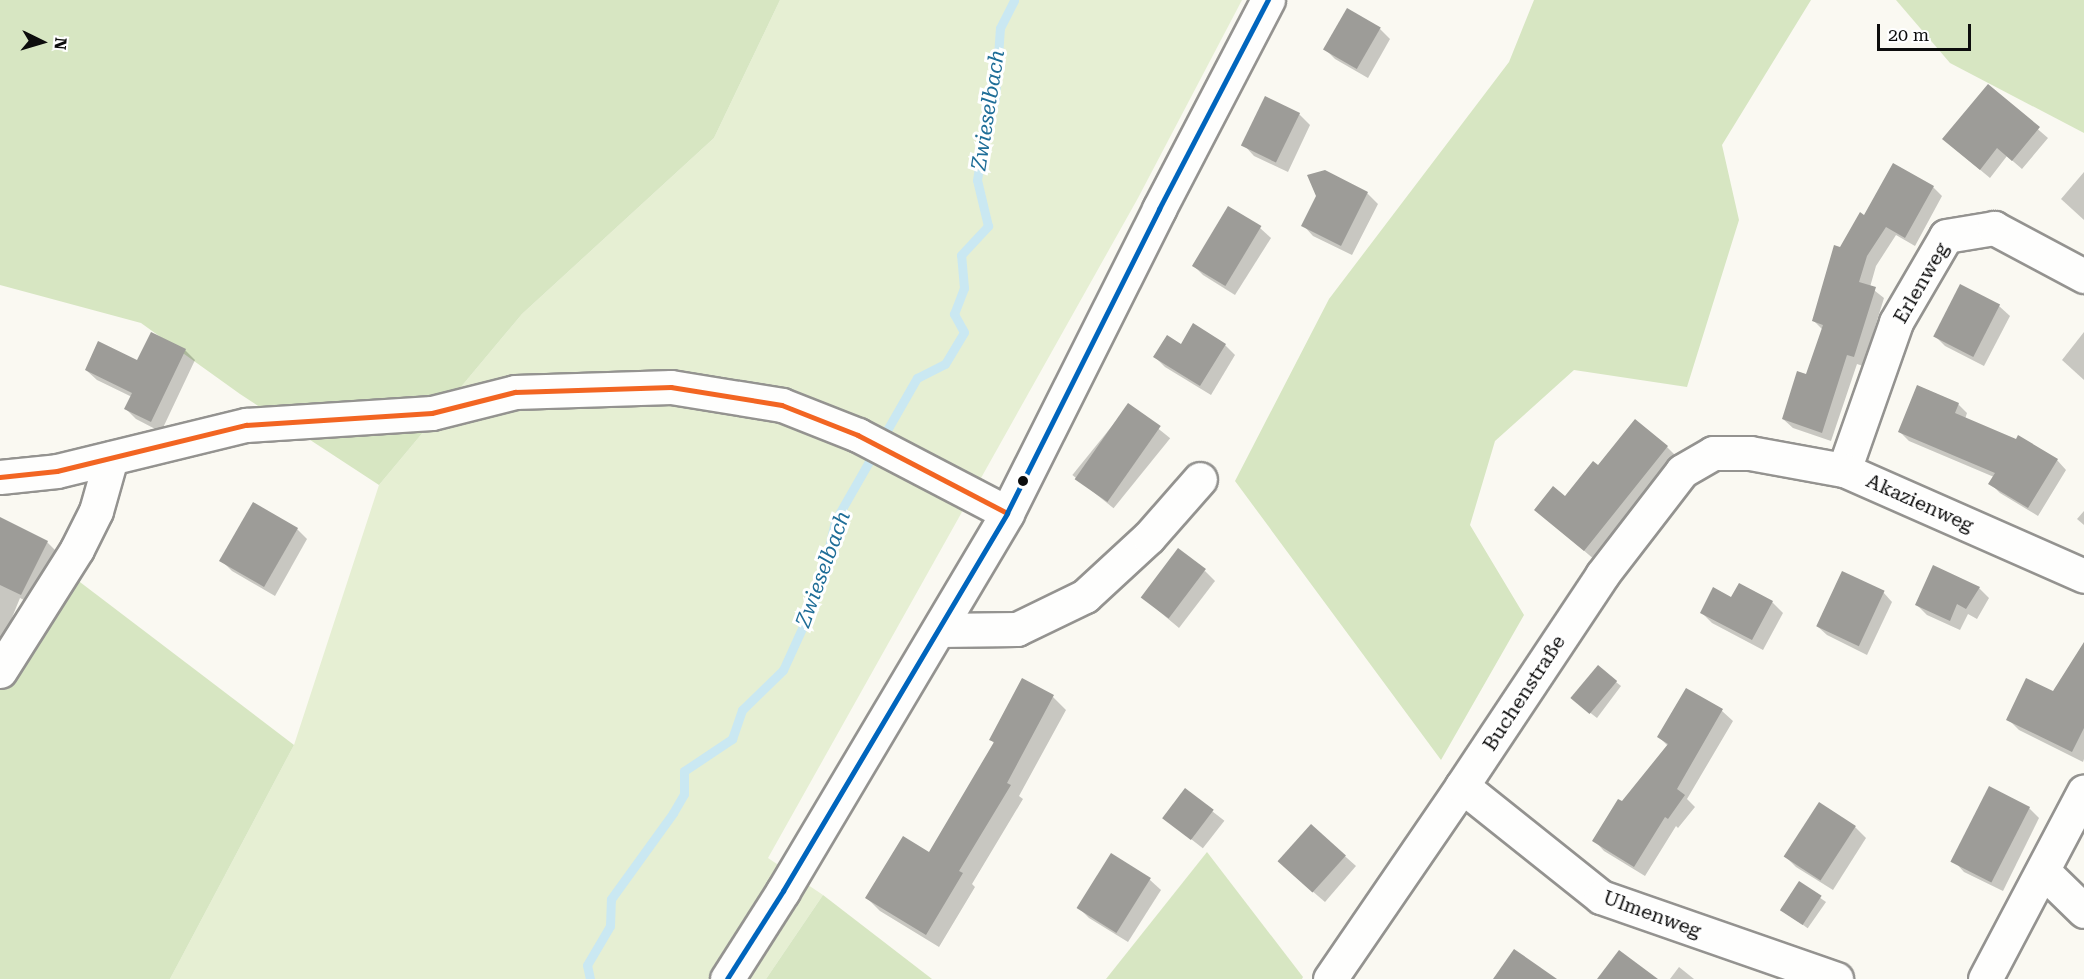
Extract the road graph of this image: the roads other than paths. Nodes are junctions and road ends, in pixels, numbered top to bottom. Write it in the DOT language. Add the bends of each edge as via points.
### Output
graph roads {
  1 [pos="1268,0"];
  2 [pos="2084,276"];
  3 [pos="1750,453"];
  4 [pos="111,458"];
  5 [pos="1844,470"];
  6 [pos="0,477"];
  7 [pos="1200,479"];
  8 [pos="1007,513"];
  9 [pos="2084,576"];
  10 [pos="939,630"];
  11 [pos="0,671"];
  12 [pos="1462,786"];
  13 [pos="2084,791"];
  14 [pos="2043,871"];
  15 [pos="2084,911"];
  16 [pos="726,979"];
  17 [pos="1330,979"];
  18 [pos="1836,979"];
  19 [pos="1985,979"];
  1 -- 8 [label="street"];
  2 -- 5 [label="street, Erlenweg" via="1994,228 1946,236 1896,322"];
  3 -- 5 [label="street, Akazienweg"];
  3 -- 12 [label="street, Buchenstraße" via="1713,453 1682,471 1602,575"];
  4 -- 6 [label="street" via="57,471"];
  4 -- 8 [label="street" via="246,426 432,413 515,392 671,387 782,405 858,435"];
  4 -- 11 [label="street" via="96,511 77,549"];
  5 -- 9 [label="street, Akazienweg"];
  7 -- 10 [label="street" via="1149,537 1085,596 1017,629"];
  8 -- 10 [label="street"];
  10 -- 16 [label="street"];
  12 -- 17 [label="street, Buchenstraße"];
  12 -- 18 [label="street, Ulmenweg" via="1601,897"];
  13 -- 14 [label="street"];
  14 -- 15 [label="street"];
  14 -- 19 [label="street"];
}
